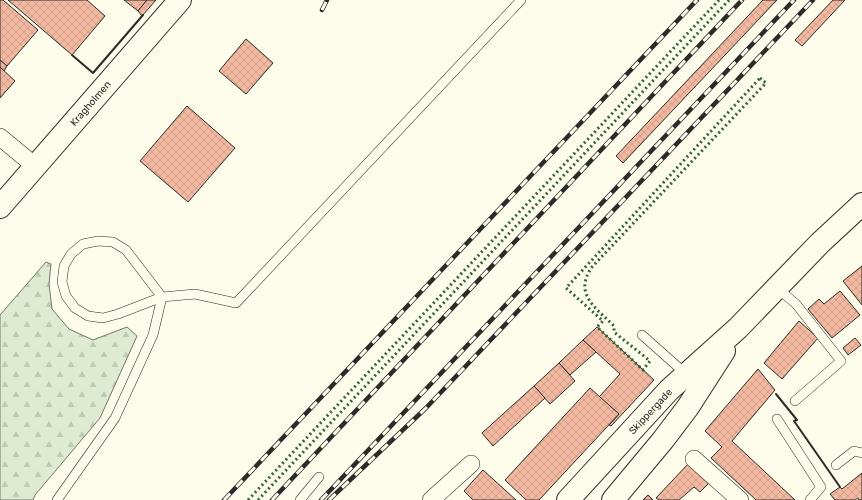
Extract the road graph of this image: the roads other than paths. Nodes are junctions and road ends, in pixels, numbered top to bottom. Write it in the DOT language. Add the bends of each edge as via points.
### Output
graph roads {
  1 [pos="180,0"];
  2 [pos="521,0"];
  3 [pos="0,137"];
  4 [pos="34,166"];
  5 [pos="862,204"];
  6 [pos="0,207"];
  7 [pos="776,287"];
  8 [pos="162,297"];
  9 [pos="642,335"];
  10 [pos="694,380"];
  11 [pos="795,401"];
  12 [pos="777,419"];
  13 [pos="862,453"];
  14 [pos="694,459"];
  15 [pos="471,464"];
  16 [pos="836,465"];
  17 [pos="319,477"];
  18 [pos="57,500"];
  19 [pos="300,500"];
  20 [pos="431,500"];
  21 [pos="568,500"];
  22 [pos="613,500"];
  23 [pos="740,500"];
  24 [pos="810,500"];
  1 -- 4 [label="main road, Kragholmen"];
  2 -- 8 [label="lane" via="236,303 195,294"];
  3 -- 4 [label="street"];
  4 -- 6 [label="main road, Kragholmen"];
  5 -- 7 [label="main road, Skippergade"];
  7 -- 10 [label="main road, Skippergade"];
  7 -- 11 [label="lane" via="796,304 841,361"];
  8 -- 8 [label="lane" via="103,318 88,316 75,308 66,296 62,282 64,266 71,254 83,244 113,242 126,250"];
  8 -- 18 [label="lane" via="153,335 115,418"];
  9 -- 10 [label="lane"];
  10 -- 21 [label="main road, Skippergade" via="669,390"];
  10 -- 22 [label="main road, Skippergade" via="688,407"];
  12 -- 24 [label="lane" via="821,487"];
  13 -- 16 [label="lane" via="854,451"];
  14 -- 23 [label="street"];
  15 -- 20 [label="street"];
  17 -- 19 [label="lane"];
}
